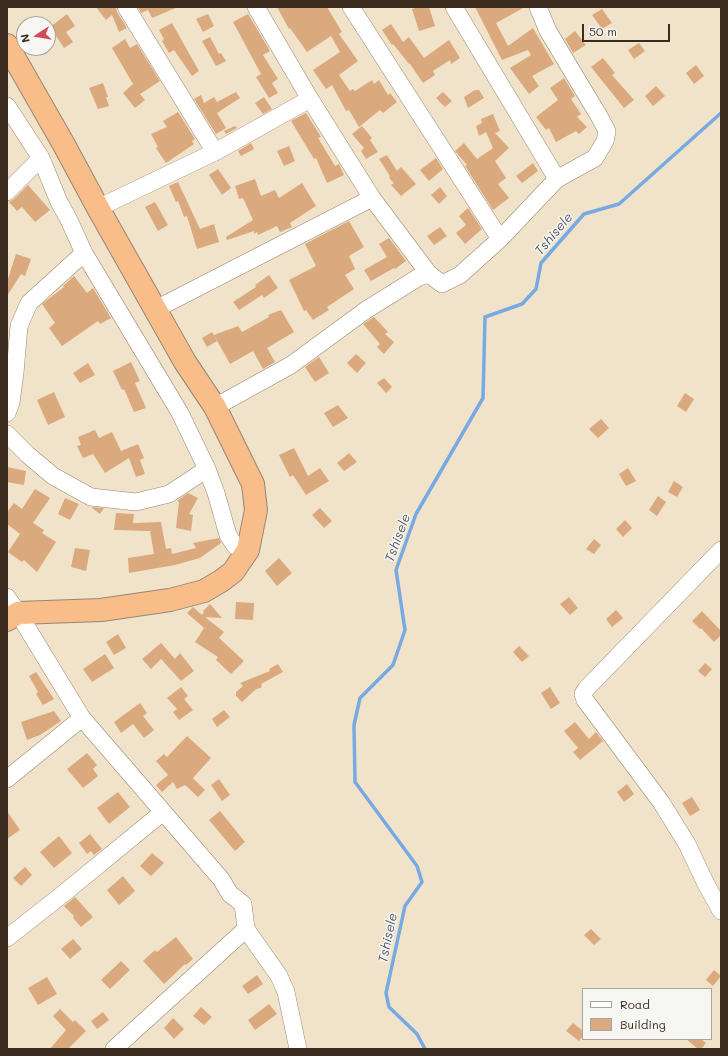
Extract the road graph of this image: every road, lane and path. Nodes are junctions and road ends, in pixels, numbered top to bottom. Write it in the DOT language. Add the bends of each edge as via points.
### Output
graph roads {
  1 [pos="126,7"];
  2 [pos="256,7"];
  3 [pos="350,7"];
  4 [pos="454,7"];
  5 [pos="538,7"];
  6 [pos="7,45"];
  7 [pos="310,99"];
  8 [pos="7,106"];
  9 [pos="214,152"];
  10 [pos="40,158"];
  11 [pos="557,178"];
  12 [pos="7,192"];
  13 [pos="372,198"];
  14 [pos="98,208"];
  15 [pos="500,239"];
  16 [pos="84,253"];
  17 [pos="429,274"];
  18 [pos="156,309"];
  19 [pos="215,407"];
  20 [pos="7,413"];
  21 [pos="7,434"];
  22 [pos="207,469"];
  23 [pos="248,550"];
  24 [pos="721,550"];
  25 [pos="11,610"];
  26 [pos="82,718"];
  27 [pos="7,779"];
  28 [pos="163,812"];
  29 [pos="721,911"];
  30 [pos="246,929"];
  31 [pos="7,938"];
  32 [pos="114,1049"];
  33 [pos="298,1049"];
  1 -- 9 [label="street"];
  2 -- 7 [label="street"];
  3 -- 15 [label="street"];
  4 -- 11 [label="street"];
  5 -- 11 [label="street" via="548,31 607,131 605,141 595,158"];
  6 -- 14 [label="highway"];
  7 -- 9 [label="street"];
  7 -- 13 [label="street"];
  8 -- 10 [label="street"];
  9 -- 14 [label="street"];
  10 -- 12 [label="street"];
  10 -- 16 [label="street"];
  11 -- 15 [label="street"];
  13 -- 17 [label="street"];
  13 -- 18 [label="street"];
  14 -- 18 [label="highway"];
  15 -- 17 [label="street" via="460,275 448,282 442,284"];
  16 -- 20 [label="street" via="29,304 19,326 11,403"];
  16 -- 22 [label="street" via="180,413"];
  17 -- 19 [label="street" via="419,277 366,310 291,365"];
  18 -- 19 [label="highway" via="185,362"];
  19 -- 23 [label="highway" via="252,484 256,510"];
  21 -- 22 [label="street" via="54,476 91,497 136,502 169,494"];
  22 -- 23 [label="street" via="228,535 235,546"];
  23 -- 25 [label="highway" via="233,572 221,581 204,591 170,600 101,610"];
  24 -- 29 [label="street" via="583,694 661,802 687,844"];
  25 -- 26 [label="street"];
  26 -- 27 [label="street"];
  26 -- 28 [label="street"];
  28 -- 30 [label="street" via="221,879 230,894 243,904"];
  28 -- 31 [label="street"];
  30 -- 32 [label="street"];
  30 -- 33 [label="street" via="282,981"];
}
